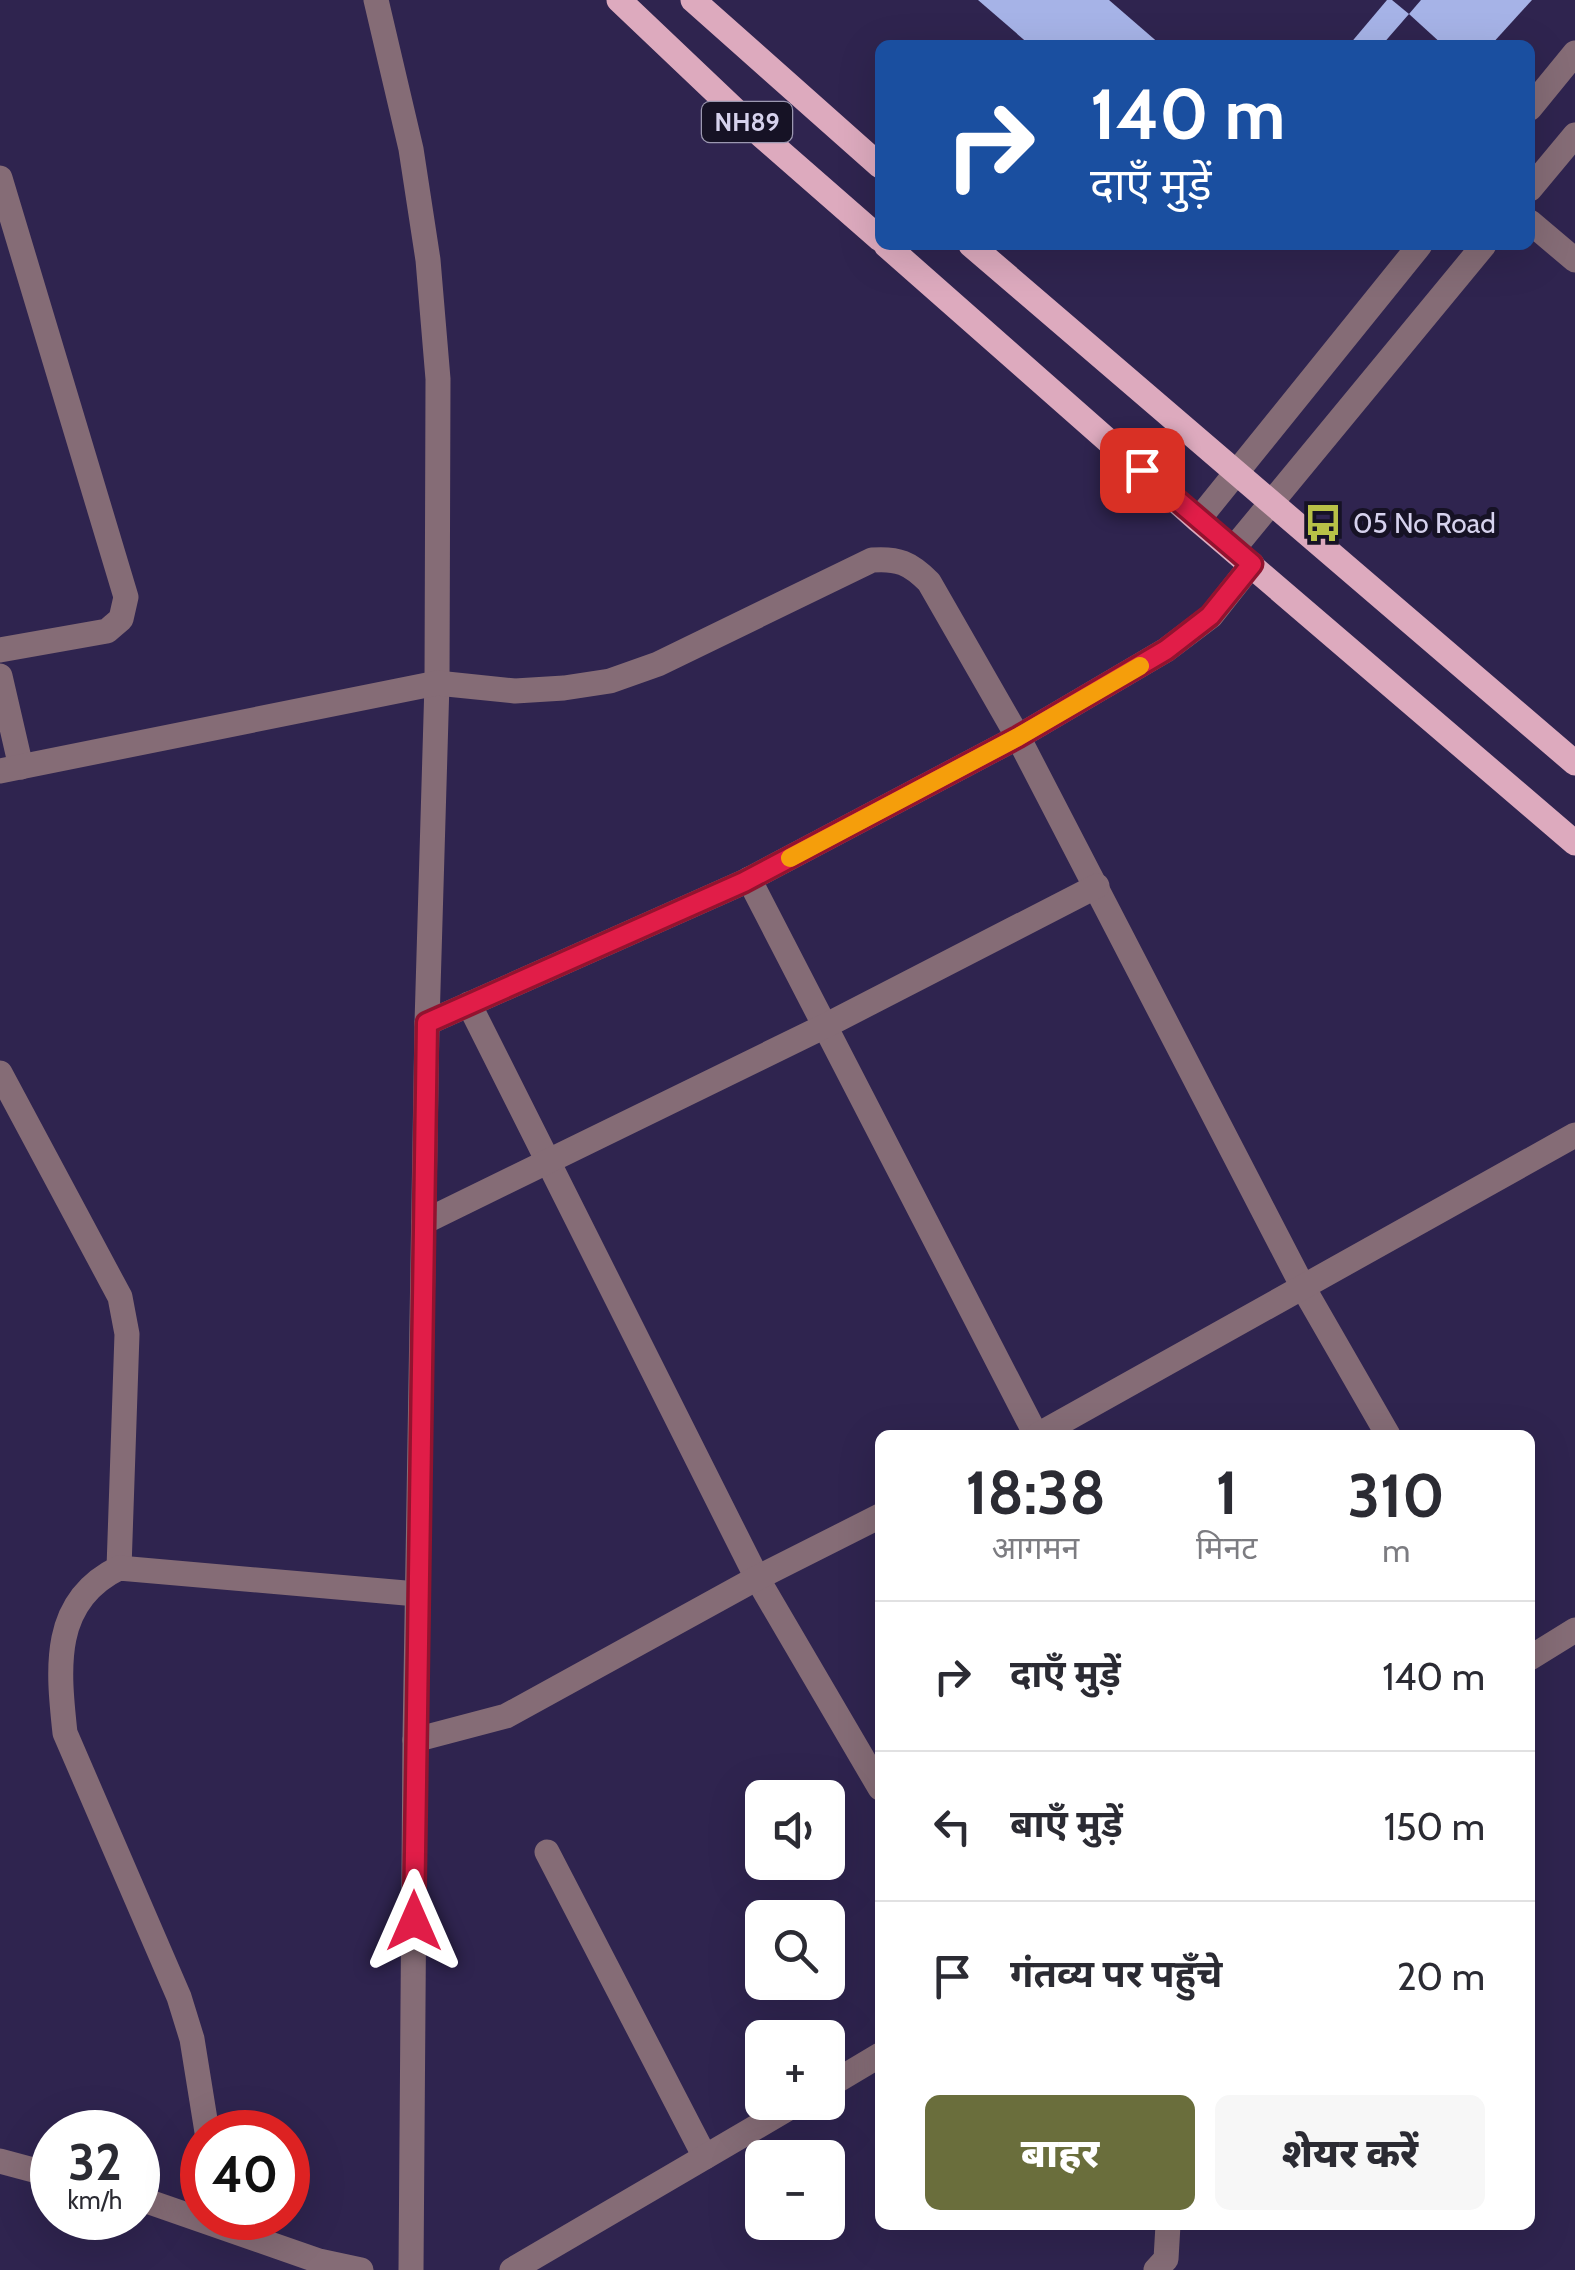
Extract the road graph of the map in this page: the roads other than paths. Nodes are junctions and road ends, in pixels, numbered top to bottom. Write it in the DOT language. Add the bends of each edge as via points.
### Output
graph roads {
  1 [pos="376,0"];
  2 [pos="619,0"];
  3 [pos="693,0"];
  4 [pos="1575,54"];
  5 [pos="1535,102"];
  6 [pos="1575,135"];
  7 [pos="875,162"];
  8 [pos="0,178"];
  9 [pos="1535,183"];
  10 [pos="1535,226"];
  11 [pos="875,236"];
  12 [pos="892,250"];
  13 [pos="977,250"];
  14 [pos="1416,250"];
  15 [pos="1480,250"];
  16 [pos="1575,260"];
  17 [pos="1236,474"];
  18 [pos="1272,503"];
  19 [pos="1198,520"];
  20 [pos="1243,556"];
  21 [pos="0,650"];
  22 [pos="0,676"];
  23 [pos="437,682"];
  24 [pos="1018,737"];
  25 [pos="1575,763"];
  26 [pos="10,769"];
  27 [pos="1575,843"];
  28 [pos="750,879"];
  29 [pos="1097,886"];
  30 [pos="469,1004"];
  31 [pos="427,1023"];
  32 [pos="827,1025"];
  33 [pos="0,1073"];
  34 [pos="1575,1135"];
  35 [pos="548,1160"];
  36 [pos="424,1222"];
  37 [pos="1304,1289"];
  38 [pos="1034,1430"];
  39 [pos="1046,1430"];
  40 [pos="1385,1430"];
  41 [pos="875,1519"];
  42 [pos="119,1568"];
  43 [pos="758,1578"];
  44 [pos="417,1594"];
  45 [pos="1575,1630"];
  46 [pos="1535,1655"];
  47 [pos="414,1740"];
  48 [pos="875,1779"];
  49 [pos="548,1852"];
  50 [pos="875,2058"];
  51 [pos="845,2076"];
  52 [pos="204,2110"];
  53 [pos="768,2120"];
  54 [pos="705,2157"];
  55 [pos="0,2161"];
  56 [pos="30,2169"];
  57 [pos="1168,2230"];
  58 [pos="267,2240"];
  59 [pos="361,2270"];
  60 [pos="411,2270"];
  61 [pos="512,2270"];
  62 [pos="1156,2270"];
  1 -- 23 [label="street" via="411,149 428,260 438,379"];
  2 -- 11 [label="main road, NH89"];
  3 -- 7 [label="main road, NH89"];
  4 -- 5 [label="street"];
  6 -- 9 [label="street"];
  8 -- 21 [label="street" via="126,596 122,619 107,631"];
  10 -- 16 [label="street"];
  12 -- 19 [label="main road"];
  13 -- 17 [label="main road"];
  14 -- 17 [label="street"];
  15 -- 18 [label="street"];
  17 -- 18 [label="main road"];
  17 -- 19 [label="street"];
  18 -- 20 [label="street"];
  18 -- 25 [label="main road"];
  19 -- 20 [label="main road"];
  20 -- 24 [label="street" via="1210,616 1166,650"];
  20 -- 27 [label="main road"];
  22 -- 26 [label="street"];
  23 -- 24 [label="street" via="515,691 610,681 872,560 893,558 912,564 929,582"];
  23 -- 26 [label="street"];
  23 -- 31 [label="street"];
  24 -- 28 [label="street"];
  24 -- 29 [label="street"];
  28 -- 30 [label="street"];
  28 -- 32 [label="street"];
  29 -- 32 [label="street"];
  29 -- 37 [label="street"];
  30 -- 31 [label="street"];
  30 -- 35 [label="street"];
  31 -- 36 [label="street"];
  32 -- 35 [label="street"];
  32 -- 38 [label="street"];
  33 -- 42 [label="street" via="120,1297 127,1334"];
  34 -- 37 [label="street"];
  35 -- 36 [label="street"];
  35 -- 43 [label="street"];
  36 -- 44 [label="street"];
  37 -- 39 [label="street"];
  37 -- 40 [label="street"];
  41 -- 43 [label="street"];
  42 -- 44 [label="street"];
  42 -- 52 [label="street" via="78,1597 66,1624 60,1690 65,1733 179,1997"];
  43 -- 47 [label="street" via="506,1716"];
  43 -- 48 [label="street"];
  44 -- 47 [label="street"];
  45 -- 46 [label="street"];
  47 -- 60 [label="street"];
  49 -- 54 [label="street"];
  50 -- 51 [label="street"];
  53 -- 54 [label="street"];
  54 -- 61 [label="street"];
  55 -- 56 [label="street"];
  57 -- 62 [label="street" via="1166,2259"];
  58 -- 59 [label="street"];
}
